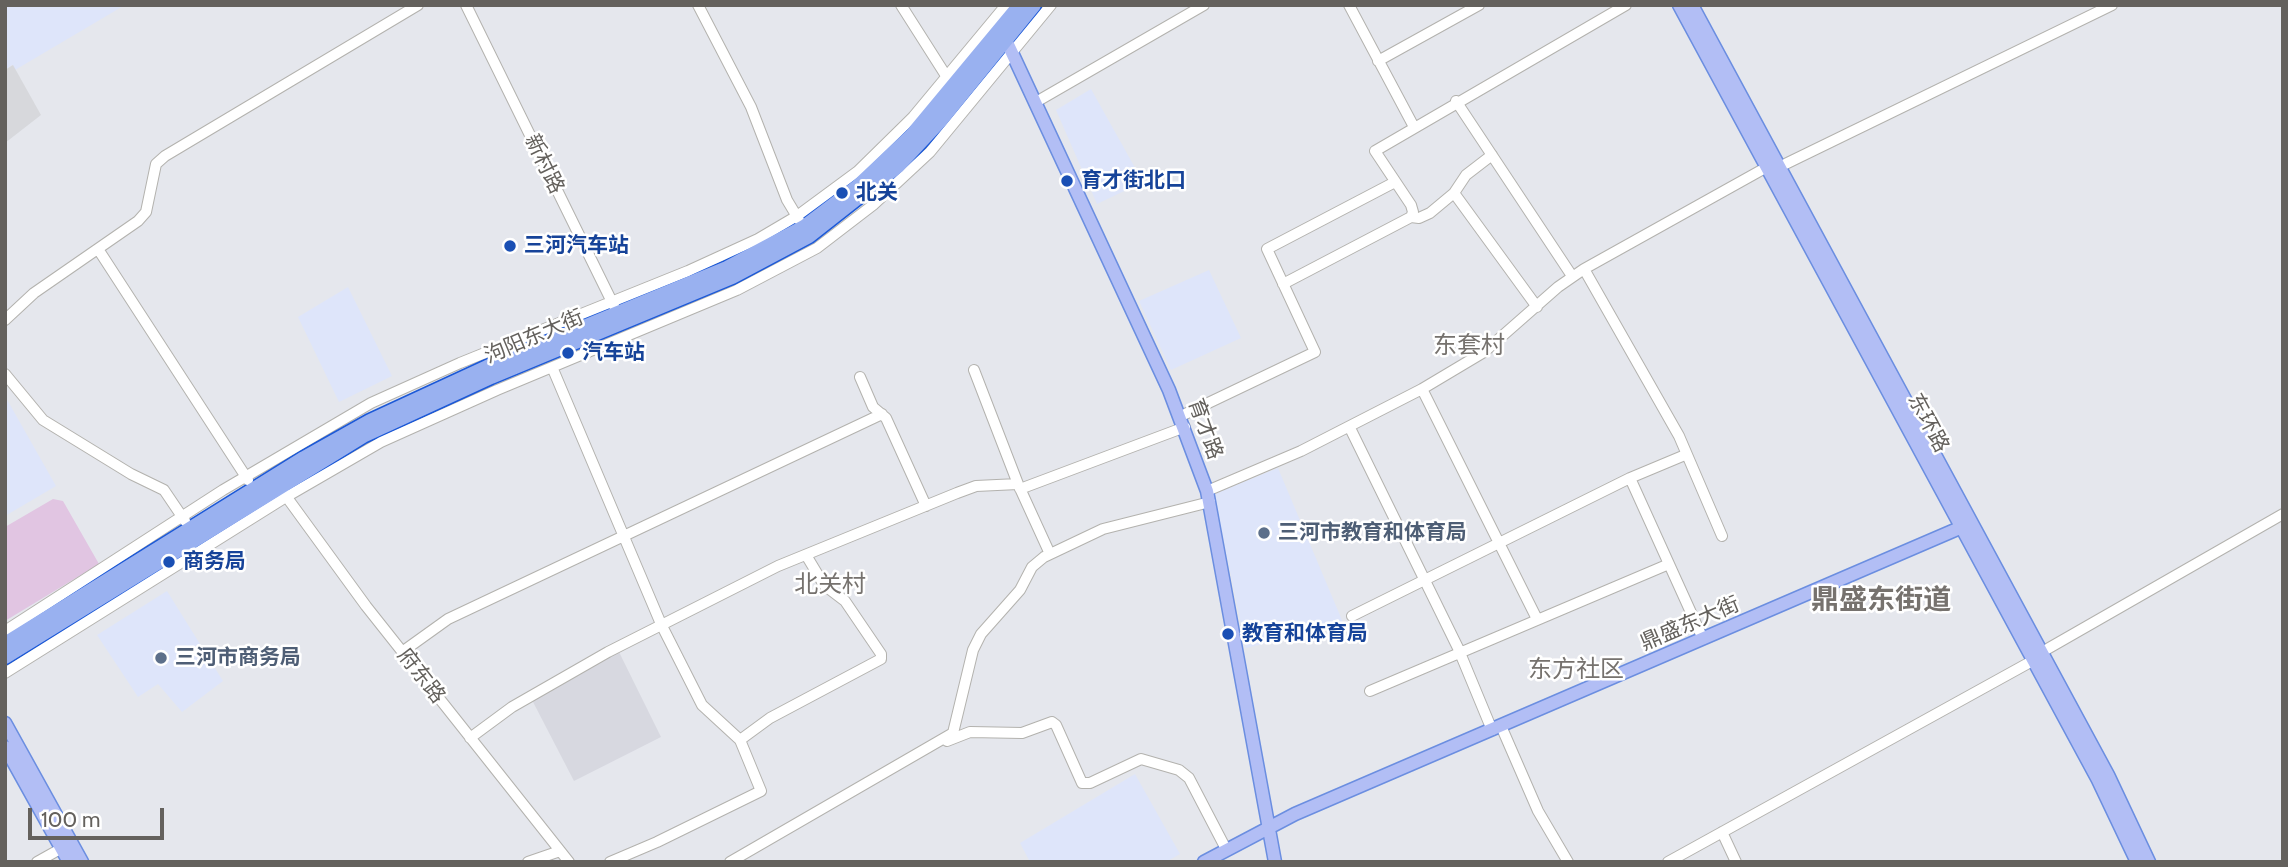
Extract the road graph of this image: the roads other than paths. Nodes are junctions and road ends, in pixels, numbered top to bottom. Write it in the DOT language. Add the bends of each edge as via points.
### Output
graph roads {
  1 [pos="418,5"];
  2 [pos="466,5"];
  3 [pos="698,5"];
  4 [pos="901,5"];
  5 [pos="1006,5"];
  6 [pos="1020,5"];
  7 [pos="1034,5"];
  8 [pos="1051,5"];
  9 [pos="1204,5"];
  10 [pos="1349,5"];
  11 [pos="1479,5"];
  12 [pos="1626,5"];
  13 [pos="1679,5"];
  14 [pos="1692,5"];
  15 [pos="2112,5"];
  16 [pos="1009,47"];
  17 [pos="1378,61"];
  18 [pos="950,82"];
  19 [pos="1457,101"];
  20 [pos="1036,102"];
  21 [pos="1414,127"];
  22 [pos="1492,155"];
  23 [pos="1772,168"];
  24 [pos="1395,181"];
  25 [pos="1454,193"];
  26 [pos="1411,216"];
  27 [pos="800,221"];
  28 [pos="98,249"];
  29 [pos="1584,269"];
  30 [pos="1572,276"];
  31 [pos="1283,284"];
  32 [pos="1537,307"];
  33 [pos="617,313"];
  34 [pos="5,320"];
  35 [pos="552,367"];
  36 [pos="974,370"];
  37 [pos="5,374"];
  38 [pos="860,377"];
  39 [pos="1422,388"];
  40 [pos="882,414"];
  41 [pos="1183,421"];
  42 [pos="1350,428"];
  43 [pos="1685,455"];
  44 [pos="1630,478"];
  45 [pos="250,482"];
  46 [pos="1019,487"];
  47 [pos="282,492"];
  48 [pos="1208,496"];
  49 [pos="926,506"];
  50 [pos="2283,514"];
  51 [pos="186,523"];
  52 [pos="1962,527"];
  53 [pos="621,535"];
  54 [pos="1722,536"];
  55 [pos="1499,543"];
  56 [pos="1051,554"];
  57 [pos="806,555"];
  58 [pos="1669,564"];
  59 [pos="1424,580"];
  60 [pos="1352,616"];
  61 [pos="1537,619"];
  62 [pos="661,624"];
  63 [pos="5,631"];
  64 [pos="1703,639"];
  65 [pos="5,644"];
  66 [pos="402,652"];
  67 [pos="1460,653"];
  68 [pos="2038,656"];
  69 [pos="5,657"];
  70 [pos="5,673"];
  71 [pos="1370,691"];
  72 [pos="5,723"];
  73 [pos="1497,728"];
  74 [pos="470,738"];
  75 [pos="740,740"];
  76 [pos="943,741"];
  77 [pos="5,747"];
  78 [pos="2103,778"];
  79 [pos="1269,828"];
  80 [pos="1723,832"];
  81 [pos="62,848"];
  82 [pos="1226,849"];
  83 [pos="560,850"];
  84 [pos="37,862"];
  85 [pos="69,862"];
  86 [pos="82,862"];
  87 [pos="528,862"];
  88 [pos="569,862"];
  89 [pos="610,862"];
  90 [pos="730,862"];
  91 [pos="1204,862"];
  92 [pos="1275,862"];
  93 [pos="1568,862"];
  94 [pos="1668,862"];
  95 [pos="1736,862"];
  96 [pos="2140,862"];
  97 [pos="2152,862"];
  1 -- 28 [label="street" via="165,156 156,164 146,212"];
  2 -- 33 [label="street, 新村路"];
  3 -- 27 [label="street" via="751,107 778,179"];
  4 -- 18 [label="street"];
  5 -- 18 [label="street"];
  6 -- 18 [label="highway, 泃阳东大街"];
  7 -- 16 [label="highway, 泃阳东大街"];
  8 -- 16 [label="street"];
  9 -- 20 [label="street"];
  10 -- 17 [label="street"];
  11 -- 17 [label="street"];
  12 -- 19 [label="street"];
  13 -- 23 [label="main road, 东环路"];
  14 -- 23 [label="main road, 东环路"];
  15 -- 23 [label="street"];
  16 -- 20 [label="main road, 育才路"];
  16 -- 33 [label="highway, 泃阳东大街" via="920,143 833,220 751,268"];
  16 -- 35 [label="street" via="930,152 841,231 737,290"];
  17 -- 21 [label="street"];
  18 -- 27 [label="highway, 泃阳东大街" via="890,158"];
  19 -- 21 [label="street"];
  19 -- 22 [label="street"];
  20 -- 41 [label="main road, 育才路"];
  21 -- 24 [label="street" via="1375,151"];
  22 -- 25 [label="street" via="1466,175"];
  22 -- 30 [label="street"];
  23 -- 29 [label="street"];
  23 -- 52 [label="main road, 东环路"];
  23 -- 68 [label="main road, 东环路"];
  24 -- 26 [label="street" via="1411,205"];
  24 -- 31 [label="street" via="1267,249"];
  25 -- 26 [label="street" via="1430,213"];
  25 -- 32 [label="street"];
  26 -- 31 [label="street"];
  27 -- 33 [label="highway, 泃阳东大街" via="727,268"];
  28 -- 34 [label="street" via="34,293"];
  28 -- 45 [label="street"];
  29 -- 30 [label="street"];
  29 -- 43 [label="street" via="1679,436"];
  30 -- 32 [label="street"];
  31 -- 41 [label="street" via="1315,352"];
  32 -- 39 [label="street" via="1484,352"];
  33 -- 45 [label="highway, 泃阳东大街" via="386,412"];
  33 -- 47 [label="highway, 泃阳东大街" via="391,422"];
  35 -- 47 [label="street"];
  35 -- 53 [label="street"];
  36 -- 46 [label="street"];
  37 -- 51 [label="street" via="43,420 164,490"];
  38 -- 40 [label="street" via="873,407"];
  39 -- 42 [label="street"];
  39 -- 55 [label="street"];
  40 -- 49 [label="street"];
  40 -- 53 [label="street"];
  41 -- 46 [label="street"];
  41 -- 48 [label="main road, 育才路"];
  42 -- 48 [label="street"];
  42 -- 59 [label="street"];
  43 -- 44 [label="street"];
  43 -- 54 [label="street"];
  44 -- 55 [label="street"];
  44 -- 58 [label="street"];
  45 -- 51 [label="highway, 泃阳东大街"];
  46 -- 49 [label="street" via="976,486"];
  46 -- 56 [label="street"];
  47 -- 66 [label="street, 府东路"];
  47 -- 69 [label="highway, 泃阳东大街"];
  47 -- 70 [label="street"];
  48 -- 56 [label="street" via="1103,529"];
  48 -- 79 [label="main road, 育才路"];
  49 -- 57 [label="street"];
  50 -- 68 [label="street"];
  51 -- 63 [label="street"];
  51 -- 65 [label="highway, 泃阳东大街"];
  52 -- 64 [label="main road, 鼎盛东大街"];
  52 -- 68 [label="main road, 东环路"];
  53 -- 62 [label="street"];
  53 -- 66 [label="street" via="448,619"];
  55 -- 59 [label="street"];
  55 -- 61 [label="street"];
  56 -- 76 [label="street" via="1032,567 1020,590 981,634 973,650 957,724"];
  57 -- 62 [label="street"];
  57 -- 75 [label="street" via="824,585 845,601 881,659 770,718"];
  58 -- 61 [label="street"];
  58 -- 64 [label="street"];
  59 -- 60 [label="street"];
  59 -- 67 [label="street"];
  61 -- 67 [label="street"];
  62 -- 74 [label="street" via="512,707"];
  62 -- 75 [label="street" via="702,705"];
  64 -- 73 [label="main road, 鼎盛东大街"];
  66 -- 74 [label="street, 府东路"];
  67 -- 71 [label="street"];
  67 -- 73 [label="street"];
  68 -- 78 [label="main road, 东环路"];
  68 -- 80 [label="street"];
  72 -- 86 [label="main road"];
  73 -- 79 [label="main road, 鼎盛东大街"];
  73 -- 93 [label="street"];
  74 -- 83 [label="street, 府东路"];
  75 -- 89 [label="street" via="761,791"];
  76 -- 82 [label="street" via="970,733 1022,733 1052,722 1082,783 1141,759 1179,770 1189,778"];
  76 -- 90 [label="street"];
  77 -- 81 [label="main road"];
  78 -- 96 [label="main road, 东环路"];
  78 -- 97 [label="main road, 东环路"];
  79 -- 82 [label="main road, 鼎盛东大街"];
  79 -- 92 [label="main road, 育才路"];
  80 -- 94 [label="street"];
  80 -- 95 [label="street"];
  81 -- 84 [label="street"];
  81 -- 85 [label="main road"];
  82 -- 91 [label="main road, 鼎盛东大街"];
  83 -- 87 [label="street"];
  83 -- 88 [label="street, 府东路"];
}
